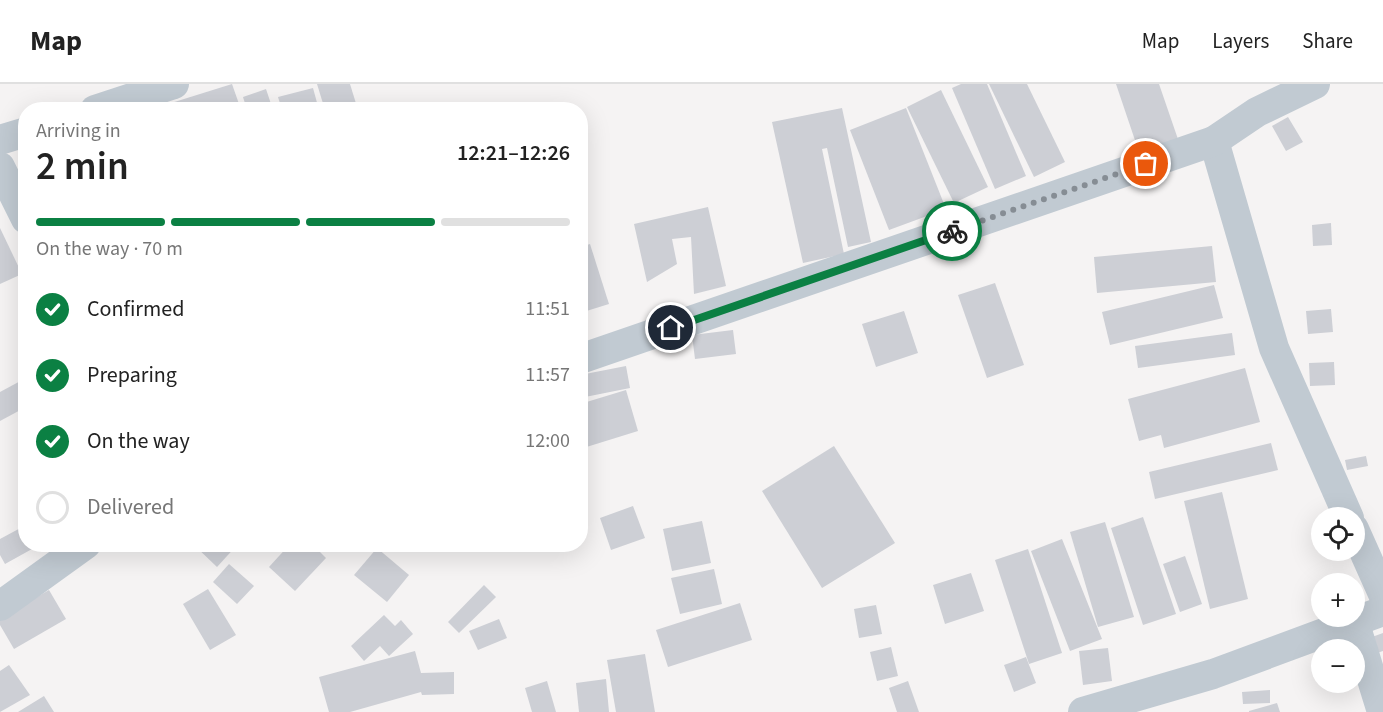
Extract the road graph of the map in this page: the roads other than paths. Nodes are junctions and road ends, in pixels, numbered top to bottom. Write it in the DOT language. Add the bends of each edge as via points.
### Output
graph roads {
  1 [pos="174,84"];
  2 [pos="1315,84"];
  3 [pos="119,102"];
  4 [pos="18,134"];
  5 [pos="0,140"];
  6 [pos="1214,141"];
  7 [pos="0,167"];
  8 [pos="18,203"];
  9 [pos="588,356"];
  10 [pos="1344,507"];
  11 [pos="75,552"];
  12 [pos="1365,554"];
  13 [pos="1383,594"];
  14 [pos="0,606"];
  15 [pos="1383,611"];
  16 [pos="1365,617"];
  17 [pos="1338,627"];
  18 [pos="1356,627"];
  19 [pos="1083,712"];
  20 [pos="1382,712"];
  1 -- 3 [label="street"];
  2 -- 6 [label="street" via="1257,112"];
  4 -- 5 [label="street"];
  6 -- 9 [label="street"];
  6 -- 10 [label="street" via="1274,348"];
  7 -- 8 [label="street"];
  11 -- 14 [label="street"];
  12 -- 13 [label="street"];
  15 -- 16 [label="street"];
  17 -- 19 [label="street" via="1213,674"];
  18 -- 20 [label="street"];
}
